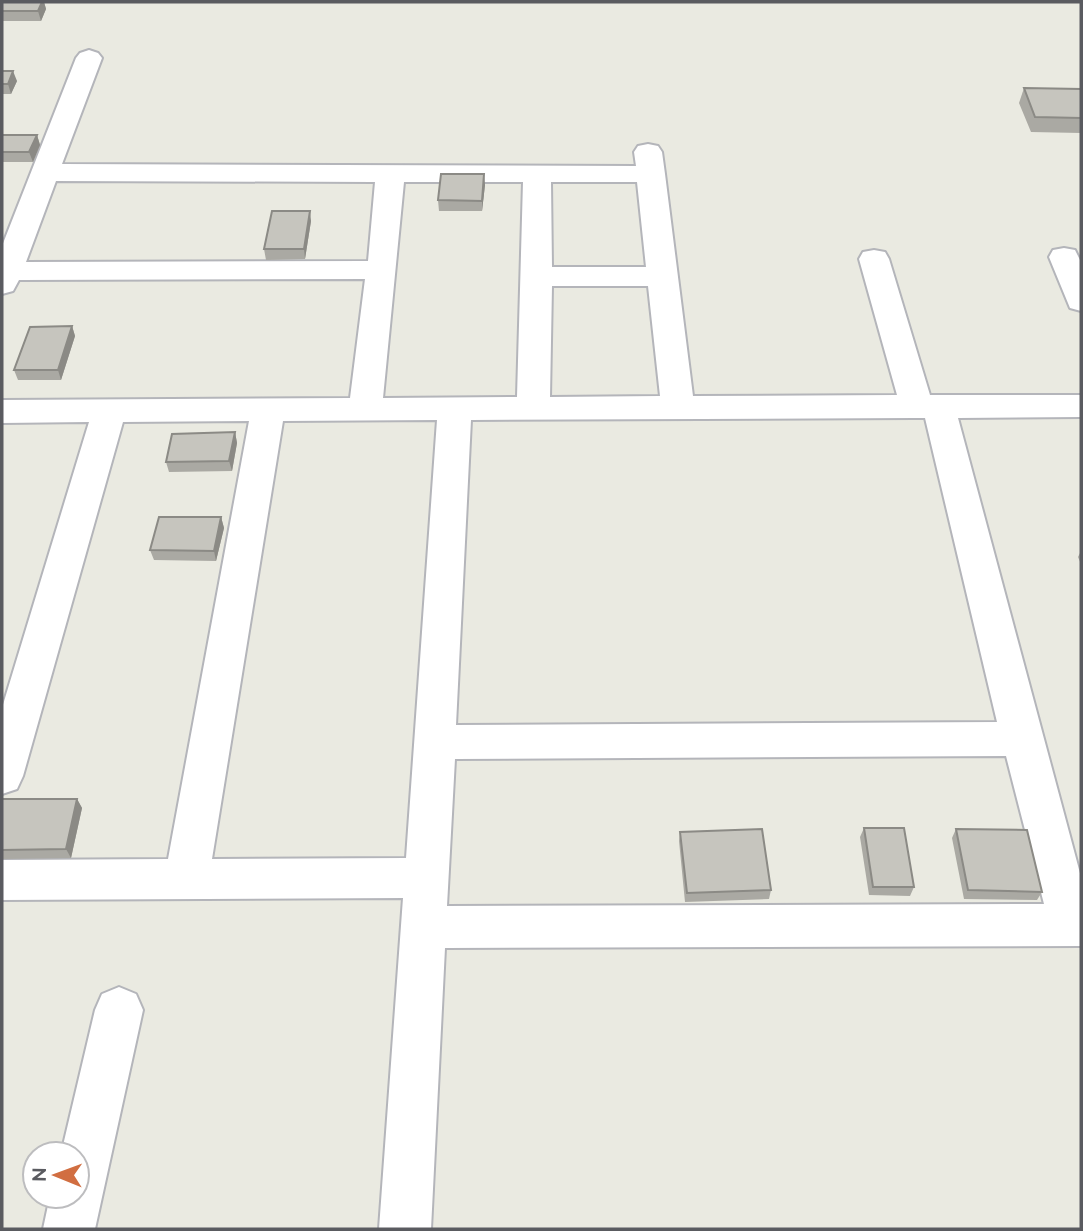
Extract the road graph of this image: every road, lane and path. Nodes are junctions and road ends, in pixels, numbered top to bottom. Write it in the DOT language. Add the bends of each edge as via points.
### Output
graph roads {
  1 [pos="89,58"];
  2 [pos="43,172"];
  3 [pos="390,174"];
  4 [pos="537,174"];
  5 [pos="1064,257"];
  6 [pos="874,259"];
  7 [pos="382,270"];
  8 [pos="537,276"];
  9 [pos="4,277"];
  10 [pos="664,277"];
  11 [pos="1081,301"];
  12 [pos="1081,407"];
  13 [pos="928,408"];
  14 [pos="365,409"];
  15 [pos="455,409"];
  16 [pos="533,409"];
  17 [pos="678,409"];
  18 [pos="110,410"];
  19 [pos="268,410"];
  20 [pos="2,411"];
  21 [pos="1022,739"];
  22 [pos="437,742"];
  23 [pos="2,776"];
  24 [pos="187,878"];
  25 [pos="426,878"];
  26 [pos="2,880"];
  27 [pos="1076,925"];
  28 [pos="424,927"];
  29 [pos="119,1010"];
  30 [pos="89,1140"];
  31 [pos="73,1210"];
  32 [pos="69,1229"];
  33 [pos="405,1229"];
  1 -- 2 [label="street"];
  2 -- 3 [label="street"];
  2 -- 9 [label="street"];
  3 -- 4 [label="street"];
  3 -- 7 [label="street"];
  4 -- 8 [label="street"];
  4 -- 10 [label="street" via="649,163"];
  5 -- 11 [label="street"];
  6 -- 13 [label="street"];
  7 -- 9 [label="street"];
  7 -- 14 [label="street"];
  8 -- 10 [label="street"];
  8 -- 16 [label="street"];
  10 -- 17 [label="street"];
  12 -- 13 [label="street"];
  13 -- 17 [label="street"];
  13 -- 21 [label="street"];
  14 -- 15 [label="street"];
  14 -- 19 [label="street"];
  15 -- 16 [label="street"];
  15 -- 22 [label="street"];
  16 -- 17 [label="street"];
  18 -- 19 [label="street"];
  18 -- 20 [label="street"];
  18 -- 23 [label="street"];
  19 -- 24 [label="street"];
  21 -- 22 [label="street"];
  21 -- 27 [label="street"];
  22 -- 25 [label="street"];
  24 -- 25 [label="street"];
  24 -- 26 [label="street"];
  25 -- 28 [label="street"];
  27 -- 28 [label="street"];
  28 -- 33 [label="street"];
  29 -- 30 [label="street"];
  31 -- 32 [label="street"];
}
